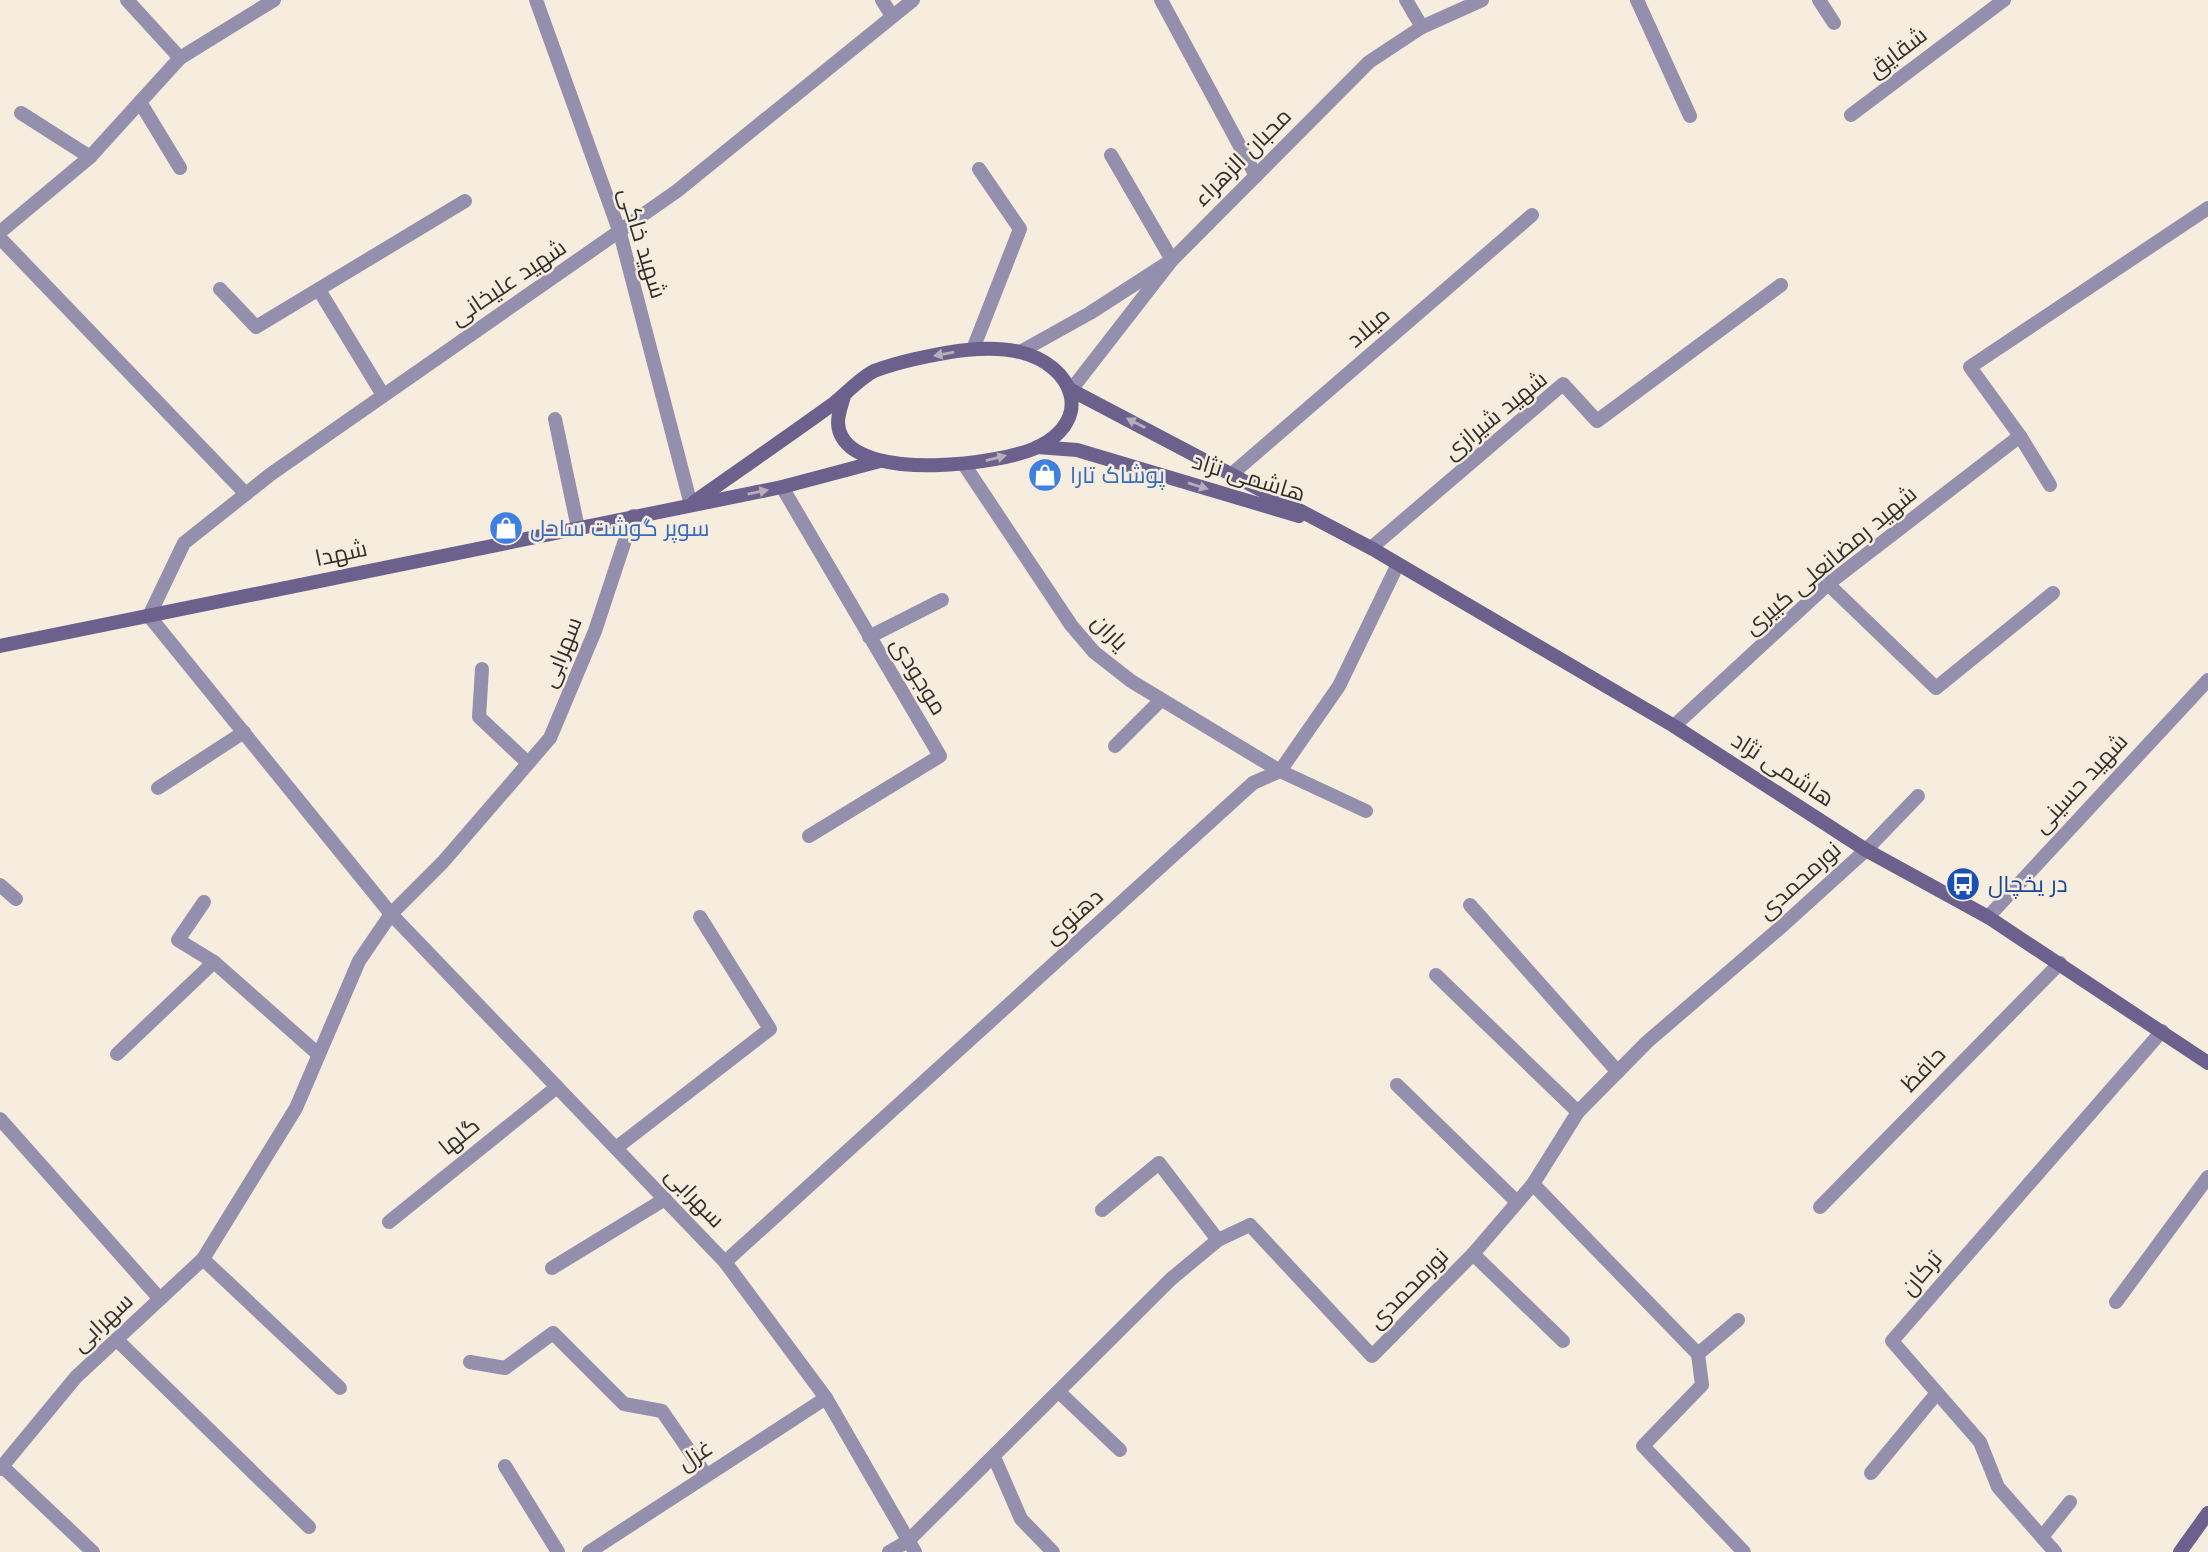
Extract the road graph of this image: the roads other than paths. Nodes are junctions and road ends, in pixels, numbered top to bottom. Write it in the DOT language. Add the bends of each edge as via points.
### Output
graph roads {
  1 [pos="127,0"];
  2 [pos="274,0"];
  3 [pos="536,0"];
  4 [pos="882,0"];
  5 [pos="913,0"];
  6 [pos="1161,0"];
  7 [pos="1406,0"];
  8 [pos="1482,0"];
  9 [pos="1637,0"];
  10 [pos="1819,0"];
  11 [pos="2004,0"];
  12 [pos="892,16"];
  13 [pos="1834,23"];
  14 [pos="1422,27"];
  15 [pos="180,58"];
  16 [pos="140,102"];
  17 [pos="21,113"];
  18 [pos="1850,115"];
  19 [pos="1690,116"];
  20 [pos="1111,155"];
  21 [pos="90,157"];
  22 [pos="180,168"];
  23 [pos="979,169"];
  24 [pos="1256,176"];
  25 [pos="465,201"];
  26 [pos="2208,208"];
  27 [pos="1532,215"];
  28 [pos="620,233"];
  29 [pos="0,235"];
  30 [pos="1172,260"];
  31 [pos="1781,285"];
  32 [pos="220,289"];
  33 [pos="318,290"];
  34 [pos="974,349"];
  35 [pos="1020,352"];
  36 [pos="1071,390"];
  37 [pos="383,395"];
  38 [pos="844,396"];
  39 [pos="555,419"];
  40 [pos="2020,436"];
  41 [pos="1037,447"];
  42 [pos="880,461"];
  43 [pos="965,466"];
  44 [pos="1233,473"];
  45 [pos="2050,485"];
  46 [pos="782,487"];
  47 [pos="246,494"];
  48 [pos="691,505"];
  49 [pos="633,516"];
  50 [pos="1326,524"];
  51 [pos="578,528"];
  52 [pos="1371,548"];
  53 [pos="1397,566"];
  54 [pos="1828,584"];
  55 [pos="2053,593"];
  56 [pos="942,600"];
  57 [pos="149,615"];
  58 [pos="869,637"];
  59 [pos="0,646"];
  60 [pos="482,669"];
  61 [pos="2208,680"];
  62 [pos="1161,700"];
  63 [pos="1674,726"];
  64 [pos="244,732"];
  65 [pos="1115,746"];
  66 [pos="528,763"];
  67 [pos="1280,771"];
  68 [pos="158,788"];
  69 [pos="1918,796"];
  70 [pos="1366,811"];
  71 [pos="809,836"];
  72 [pos="1866,850"];
  73 [pos="0,885"];
  74 [pos="16,899"];
  75 [pos="204,902"];
  76 [pos="1470,905"];
  77 [pos="391,914"];
  78 [pos="700,917"];
  79 [pos="1988,917"];
  80 [pos="214,962"];
  81 [pos="2060,963"];
  82 [pos="1436,975"];
  83 [pos="2162,1031"];
  84 [pos="117,1054"];
  85 [pos="318,1054"];
  86 [pos="2208,1063"];
  87 [pos="1618,1072"];
  88 [pos="1397,1085"];
  89 [pos="557,1087"];
  90 [pos="1578,1112"];
  91 [pos="0,1119"];
  92 [pos="616,1148"];
  93 [pos="2208,1177"];
  94 [pos="1533,1184"];
  95 [pos="665,1199"];
  96 [pos="1516,1201"];
  97 [pos="1820,1207"];
  98 [pos="1102,1210"];
  99 [pos="389,1222"];
  100 [pos="1219,1240"];
  101 [pos="1473,1254"];
  102 [pos="203,1259"];
  103 [pos="725,1262"];
  104 [pos="552,1268"];
  105 [pos="160,1299"];
  106 [pos="2116,1301"];
  107 [pos="1738,1320"];
  108 [pos="117,1340"];
  109 [pos="1563,1341"];
  110 [pos="1698,1354"];
  111 [pos="470,1362"];
  112 [pos="341,1388"];
  113 [pos="1059,1392"];
  114 [pos="1937,1393"];
  115 [pos="826,1398"];
  116 [pos="1120,1450"];
  117 [pos="994,1457"];
  118 [pos="505,1466"];
  119 [pos="1,1468"];
  120 [pos="1871,1473"];
  121 [pos="706,1475"];
  122 [pos="2070,1502"];
  123 [pos="2208,1513"];
  124 [pos="309,1528"];
  125 [pos="2042,1537"];
  126 [pos="912,1546"];
  127 [pos="93,1552"];
  128 [pos="558,1552"];
  129 [pos="589,1552"];
  130 [pos="889,1552"];
  131 [pos="1053,1552"];
  132 [pos="1744,1552"];
  133 [pos="2055,1552"];
  134 [pos="2180,1552"];
  1 -- 15 [label="street"];
  2 -- 15 [label="street"];
  3 -- 28 [label="street, شهید خاکی"];
  4 -- 12 [label="street"];
  5 -- 12 [label="street, شهید علیخانی"];
  6 -- 24 [label="street"];
  7 -- 14 [label="street"];
  8 -- 14 [label="street, محبان الزهراء"];
  9 -- 19 [label="street"];
  10 -- 13 [label="street"];
  11 -- 18 [label="street, شقایق"];
  12 -- 28 [label="street, شهید علیخانی"];
  14 -- 24 [label="street, محبان الزهراء" via="1369,62"];
  15 -- 16 [label="street"];
  16 -- 21 [label="street"];
  16 -- 22 [label="street"];
  17 -- 21 [label="street"];
  20 -- 30 [label="street"];
  21 -- 29 [label="street"];
  23 -- 34 [label="street" via="1020,229"];
  24 -- 30 [label="street, محبان الزهراء"];
  25 -- 33 [label="street"];
  26 -- 40 [label="street" via="1970,367"];
  27 -- 44 [label="street, میلاد"];
  28 -- 37 [label="street, شهید علیخانی"];
  28 -- 48 [label="street, شهید خاکی"];
  29 -- 47 [label="street"];
  30 -- 35 [label="street"];
  30 -- 36 [label="street, محبان الزهراء"];
  31 -- 52 [label="street, شهید شیرازی" via="1597,421 1563,384"];
  32 -- 33 [label="street" via="256,327"];
  33 -- 37 [label="street"];
  34 -- 35 [label="main road, شهدا"];
  34 -- 38 [label="main road, شهدا, one-way" via="914,359 873,372"];
  35 -- 36 [label="main road, هاشمی نژاد" via="1054,368"];
  36 -- 41 [label="main road" via="1073,407 1068,421"];
  44 -- 36 [label="main road, هاشمی نژاد, one-way"];
  37 -- 47 [label="street, شهید علیخانی"];
  38 -- 42 [label="main road" via="838,417 843,440 862,455"];
  38 -- 48 [label="main road, شهدا"];
  39 -- 51 [label="street"];
  40 -- 45 [label="street"];
  40 -- 54 [label="street, شهید رمضانعلی کبیری"];
  43 -- 41 [label="main road, one-way"];
  41 -- 50 [label="main road, هاشمی نژاد, one-way" via="1077,450"];
  42 -- 43 [label="main road"];
  42 -- 46 [label="main road, شهدا"];
  43 -- 62 [label="street, یاران" via="1071,625 1094,652"];
  44 -- 50 [label="main road, هاشمی نژاد"];
  48 -- 46 [label="main road, شهدا, one-way"];
  46 -- 58 [label="street, موجودی"];
  47 -- 57 [label="street, شهید علیخانی" via="184,543"];
  48 -- 49 [label="main road, شهدا"];
  49 -- 51 [label="main road, شهدا"];
  49 -- 66 [label="street, سهرابی" via="595,631 550,738"];
  50 -- 52 [label="main road, هاشمی نژاد"];
  51 -- 57 [label="main road, شهدا"];
  52 -- 53 [label="main road, هاشمی نژاد"];
  53 -- 63 [label="main road, هاشمی نژاد"];
  53 -- 67 [label="street, دهنوی" via="1339,686"];
  54 -- 55 [label="street" via="1936,688"];
  54 -- 63 [label="street, شهید رمضانعلی کبیری"];
  56 -- 58 [label="street"];
  57 -- 59 [label="main road, شهدا"];
  57 -- 64 [label="street, سهرابی"];
  58 -- 71 [label="street, موجودی" via="940,756"];
  60 -- 66 [label="street" via="479,717"];
  61 -- 79 [label="street, شهید حسینی"];
  62 -- 65 [label="street"];
  62 -- 67 [label="street, یاران"];
  63 -- 72 [label="main road, هاشمی نژاد"];
  64 -- 68 [label="street"];
  64 -- 77 [label="street, سهرابی"];
  66 -- 77 [label="street, سهرابی" via="443,862"];
  67 -- 70 [label="street, یاران"];
  67 -- 103 [label="street, دهنوی" via="1253,783"];
  69 -- 72 [label="street, نورمحمدی"];
  72 -- 79 [label="main road, هاشمی نژاد"];
  72 -- 87 [label="street, نورمحمدی"];
  73 -- 74 [label="street"];
  75 -- 80 [label="street" via="177,940"];
  76 -- 87 [label="street"];
  77 -- 85 [label="street, سهرابی" via="359,961"];
  77 -- 89 [label="street, سهرابی"];
  78 -- 92 [label="street" via="770,1029"];
  79 -- 81 [label="main road, هاشمی نژاد"];
  80 -- 84 [label="street"];
  80 -- 85 [label="street"];
  81 -- 83 [label="main road, هاشمی نژاد"];
  81 -- 97 [label="street, حافظ"];
  82 -- 90 [label="street"];
  83 -- 86 [label="main road, هاشمی نژاد"];
  83 -- 114 [label="street, ترکان" via="1892,1341"];
  85 -- 102 [label="street, سهرابی" via="296,1108"];
  87 -- 90 [label="street, نورمحمدی"];
  88 -- 96 [label="street"];
  89 -- 92 [label="street, سهرابی"];
  89 -- 99 [label="street, گلها"];
  90 -- 94 [label="street, نورمحمدی"];
  91 -- 105 [label="street"];
  92 -- 95 [label="street, سهرابی"];
  93 -- 106 [label="street"];
  94 -- 96 [label="street, نورمحمدی"];
  94 -- 110 [label="street"];
  95 -- 103 [label="street, سهرابی"];
  95 -- 104 [label="street"];
  96 -- 101 [label="street, نورمحمدی"];
  98 -- 100 [label="street" via="1159,1163"];
  100 -- 101 [label="street, نورمحمدی" via="1251,1225 1372,1356"];
  100 -- 113 [label="street, نورمحمدی" via="1171,1279"];
  101 -- 109 [label="street"];
  102 -- 105 [label="street, سهرابی"];
  102 -- 112 [label="street"];
  103 -- 115 [label="street, سهرابی"];
  105 -- 108 [label="street, سهرابی"];
  107 -- 110 [label="street"];
  108 -- 119 [label="street, سهرابی" via="76,1377"];
  108 -- 124 [label="street"];
  110 -- 132 [label="street" via="1702,1385 1643,1446"];
  111 -- 121 [label="street" via="505,1368 552,1333 624,1404 662,1411"];
  113 -- 116 [label="street"];
  113 -- 117 [label="street, نورمحمدی"];
  114 -- 120 [label="street"];
  114 -- 125 [label="street, ترکان" via="1980,1442 1998,1487"];
  115 -- 121 [label="street, غزل"];
  115 -- 126 [label="street, سهرابی"];
  117 -- 126 [label="street, نورمحمدی"];
  117 -- 131 [label="street" via="1021,1519"];
  118 -- 128 [label="street"];
  119 -- 127 [label="street"];
  121 -- 129 [label="street, غزل"];
  122 -- 125 [label="street"];
  123 -- 134 [label="main road"];
  125 -- 133 [label="street, ترکان"];
  126 -- 130 [label="street, نورمحمدی"];
}
